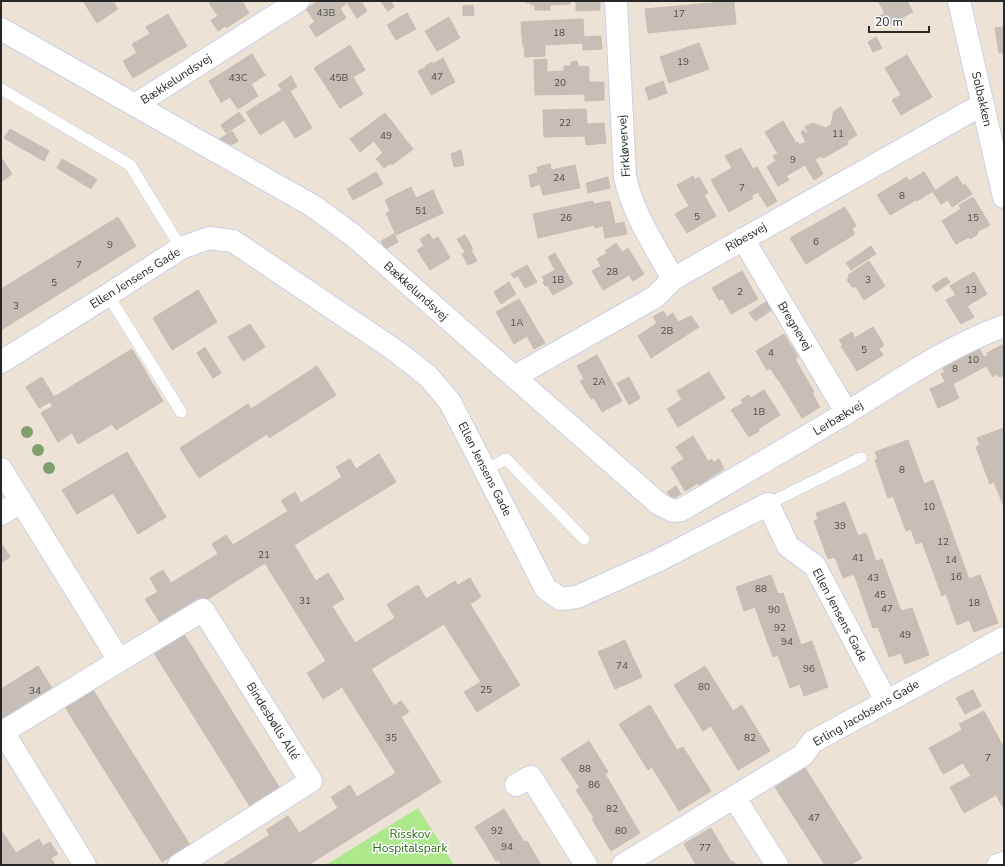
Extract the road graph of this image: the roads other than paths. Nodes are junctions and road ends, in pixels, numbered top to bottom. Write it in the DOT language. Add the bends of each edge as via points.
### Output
graph roads {
  1 [pos="298,1"];
  2 [pos="616,1"];
  3 [pos="959,1"];
  4 [pos="1,28"];
  5 [pos="1,89"];
  6 [pos="983,104"];
  7 [pos="135,106"];
  8 [pos="1004,197"];
  9 [pos="743,239"];
  10 [pos="181,248"];
  11 [pos="673,279"];
  12 [pos="108,295"];
  13 [pos="1004,326"];
  14 [pos="1,362"];
  15 [pos="514,377"];
  16 [pos="181,412"];
  17 [pos="847,413"];
  18 [pos="861,458"];
  19 [pos="1,469"];
  20 [pos="485,470"];
  21 [pos="21,501"];
  22 [pos="768,504"];
  23 [pos="673,511"];
  24 [pos="1,514"];
  25 [pos="584,539"];
  26 [pos="1004,638"];
  27 [pos="119,660"];
  28 [pos="886,701"];
  29 [pos="516,785"];
  30 [pos="734,797"];
  31 [pos="1004,862"];
  32 [pos="86,865"];
  33 [pos="179,865"];
  34 [pos="586,865"];
  35 [pos="622,865"];
  36 [pos="777,865"];
  37 [pos="998,865"];
  1 -- 7 [label="street, Bækkelundsvej"];
  2 -- 11 [label="street, Firkløvervej" via="628,194"];
  3 -- 6 [label="street, Solbakken"];
  4 -- 7 [label="street, Bækkelundsvej"];
  5 -- 10 [label="lane" via="130,165"];
  6 -- 8 [label="street, Solbakken"];
  6 -- 9 [label="street, Ribesvej"];
  7 -- 15 [label="street, Bækkelundsvej" via="313,206 354,236"];
  9 -- 11 [label="street, Ribesvej"];
  9 -- 17 [label="street, Bregnevej"];
  10 -- 12 [label="street, Ellen Jensens Gade"];
  10 -- 20 [label="street, Ellen Jensens Gade" via="209,238 234,241 396,351 428,376 450,402"];
  11 -- 15 [label="street, Ribesvej" via="655,297"];
  12 -- 14 [label="street, Ellen Jensens Gade"];
  12 -- 16 [label="lane"];
  13 -- 17 [label="street, Lerbækvej" via="982,334 922,365"];
  15 -- 23 [label="street, Bækkelundsvej" via="659,504"];
  17 -- 23 [label="street, Lerbækvej" via="681,510"];
  18 -- 22 [label="lane"];
  19 -- 21 [label="street"];
  20 -- 22 [label="street, Ellen Jensens Gade" via="546,589 561,599 577,597 657,561"];
  20 -- 25 [label="lane" via="506,459"];
  21 -- 24 [label="street"];
  21 -- 27 [label="street"];
  22 -- 28 [label="street, Ellen Jensens Gade" via="788,546 815,566"];
  26 -- 28 [label="street, Erling Jacobsens Gade"];
  27 -- 32 [label="street, Bindesbølls Allé" via="3,732"];
  27 -- 33 [label="street, Bindesbølls Allé" via="204,610 311,781"];
  28 -- 30 [label="street, Erling Jacobsens Gade" via="812,742 803,755"];
  29 -- 34 [label="street" via="531,776"];
  30 -- 35 [label="street, Erling Jacobsens Gade"];
  30 -- 36 [label="street"];
  31 -- 37 [label="street"];
}
